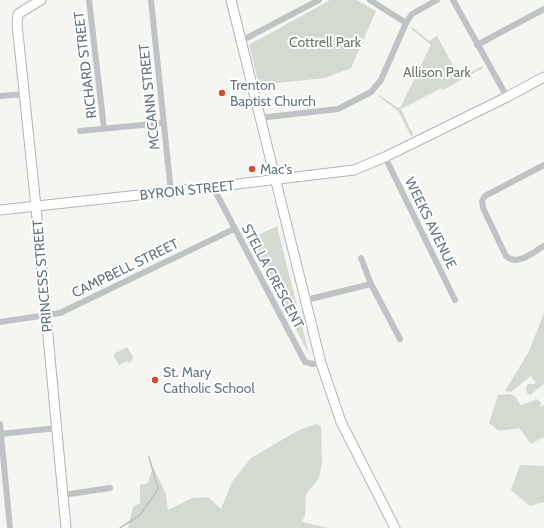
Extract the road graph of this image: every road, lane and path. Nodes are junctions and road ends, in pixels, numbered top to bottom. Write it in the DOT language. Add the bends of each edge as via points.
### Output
graph roads {
  1 [pos="41,0"];
  2 [pos="89,0"];
  3 [pos="151,0"];
  4 [pos="231,0"];
  5 [pos="318,0"];
  6 [pos="370,0"];
  7 [pos="437,0"];
  8 [pos="453,0"];
  9 [pos="544,9"];
  10 [pos="406,23"];
  11 [pos="241,41"];
  12 [pos="478,45"];
  13 [pos="544,77"];
  14 [pos="25,94"];
  15 [pos="0,96"];
  16 [pos="507,97"];
  17 [pos="260,118"];
  18 [pos="163,123"];
  19 [pos="104,128"];
  20 [pos="80,131"];
  21 [pos="385,158"];
  22 [pos="544,165"];
  23 [pos="275,180"];
  24 [pos="213,187"];
  25 [pos="171,192"];
  26 [pos="36,206"];
  27 [pos="0,210"];
  28 [pos="234,229"];
  29 [pos="544,246"];
  30 [pos="360,258"];
  31 [pos="371,284"];
  32 [pos="306,300"];
  33 [pos="455,300"];
  34 [pos="45,316"];
  35 [pos="0,322"];
  36 [pos="400,339"];
  37 [pos="321,363"];
  38 [pos="0,424"];
  39 [pos="57,428"];
  40 [pos="0,434"];
  41 [pos="110,488"];
  42 [pos="63,495"];
  43 [pos="10,528"];
  44 [pos="66,528"];
  45 [pos="395,528"];
  1 -- 14 [label="street, PRINCESS STREET" via="18,14"];
  2 -- 19 [label="street, RICHARD STREET"];
  3 -- 18 [label="street, MCCANN STREET"];
  4 -- 11 [label="street"];
  5 -- 11 [label="street"];
  6 -- 10 [label="street"];
  7 -- 10 [label="street" via="412,14"];
  8 -- 12 [label="street"];
  9 -- 12 [label="street"];
  10 -- 17 [label="street" via="381,80 371,92 338,109"];
  11 -- 17 [label="street"];
  12 -- 16 [label="street"];
  13 -- 16 [label="street, BYRON STREET"];
  14 -- 15 [label="street"];
  14 -- 26 [label="street, PRINCESS STREET"];
  16 -- 21 [label="street, BYRON STREET"];
  17 -- 23 [label="street"];
  18 -- 19 [label="street"];
  18 -- 25 [label="street, MCCANN STREET"];
  19 -- 20 [label="street"];
  21 -- 23 [label="street, BYRON STREET" via="354,170"];
  21 -- 33 [label="street, WEEKS AVENUE"];
  22 -- 29 [label="street" via="485,196 482,201 483,208 509,259 519,260"];
  23 -- 24 [label="street, BYRON STREET"];
  23 -- 32 [label="street"];
  24 -- 25 [label="street, BYRON STREET"];
  24 -- 28 [label="street, STELLA CRESCENT"];
  25 -- 26 [label="street, BYRON STREET"];
  26 -- 27 [label="street, BYRON STREET"];
  26 -- 34 [label="street, PRINCESS STREET"];
  28 -- 34 [label="street, CAMPBELL STREET" via="60,313"];
  28 -- 37 [label="street, STELLA CRESCENT" via="305,362"];
  30 -- 31 [label="street"];
  31 -- 32 [label="street"];
  31 -- 36 [label="street"];
  32 -- 37 [label="street"];
  34 -- 35 [label="street, CAMPBELL STREET"];
  34 -- 39 [label="street, PRINCESS STREET"];
  37 -- 45 [label="street" via="341,422"];
  38 -- 40 [label="street"];
  39 -- 40 [label="street"];
  39 -- 42 [label="street, PRINCESS STREET"];
  40 -- 43 [label="street"];
  41 -- 42 [label="street"];
  42 -- 44 [label="street, PRINCESS STREET"];
}
